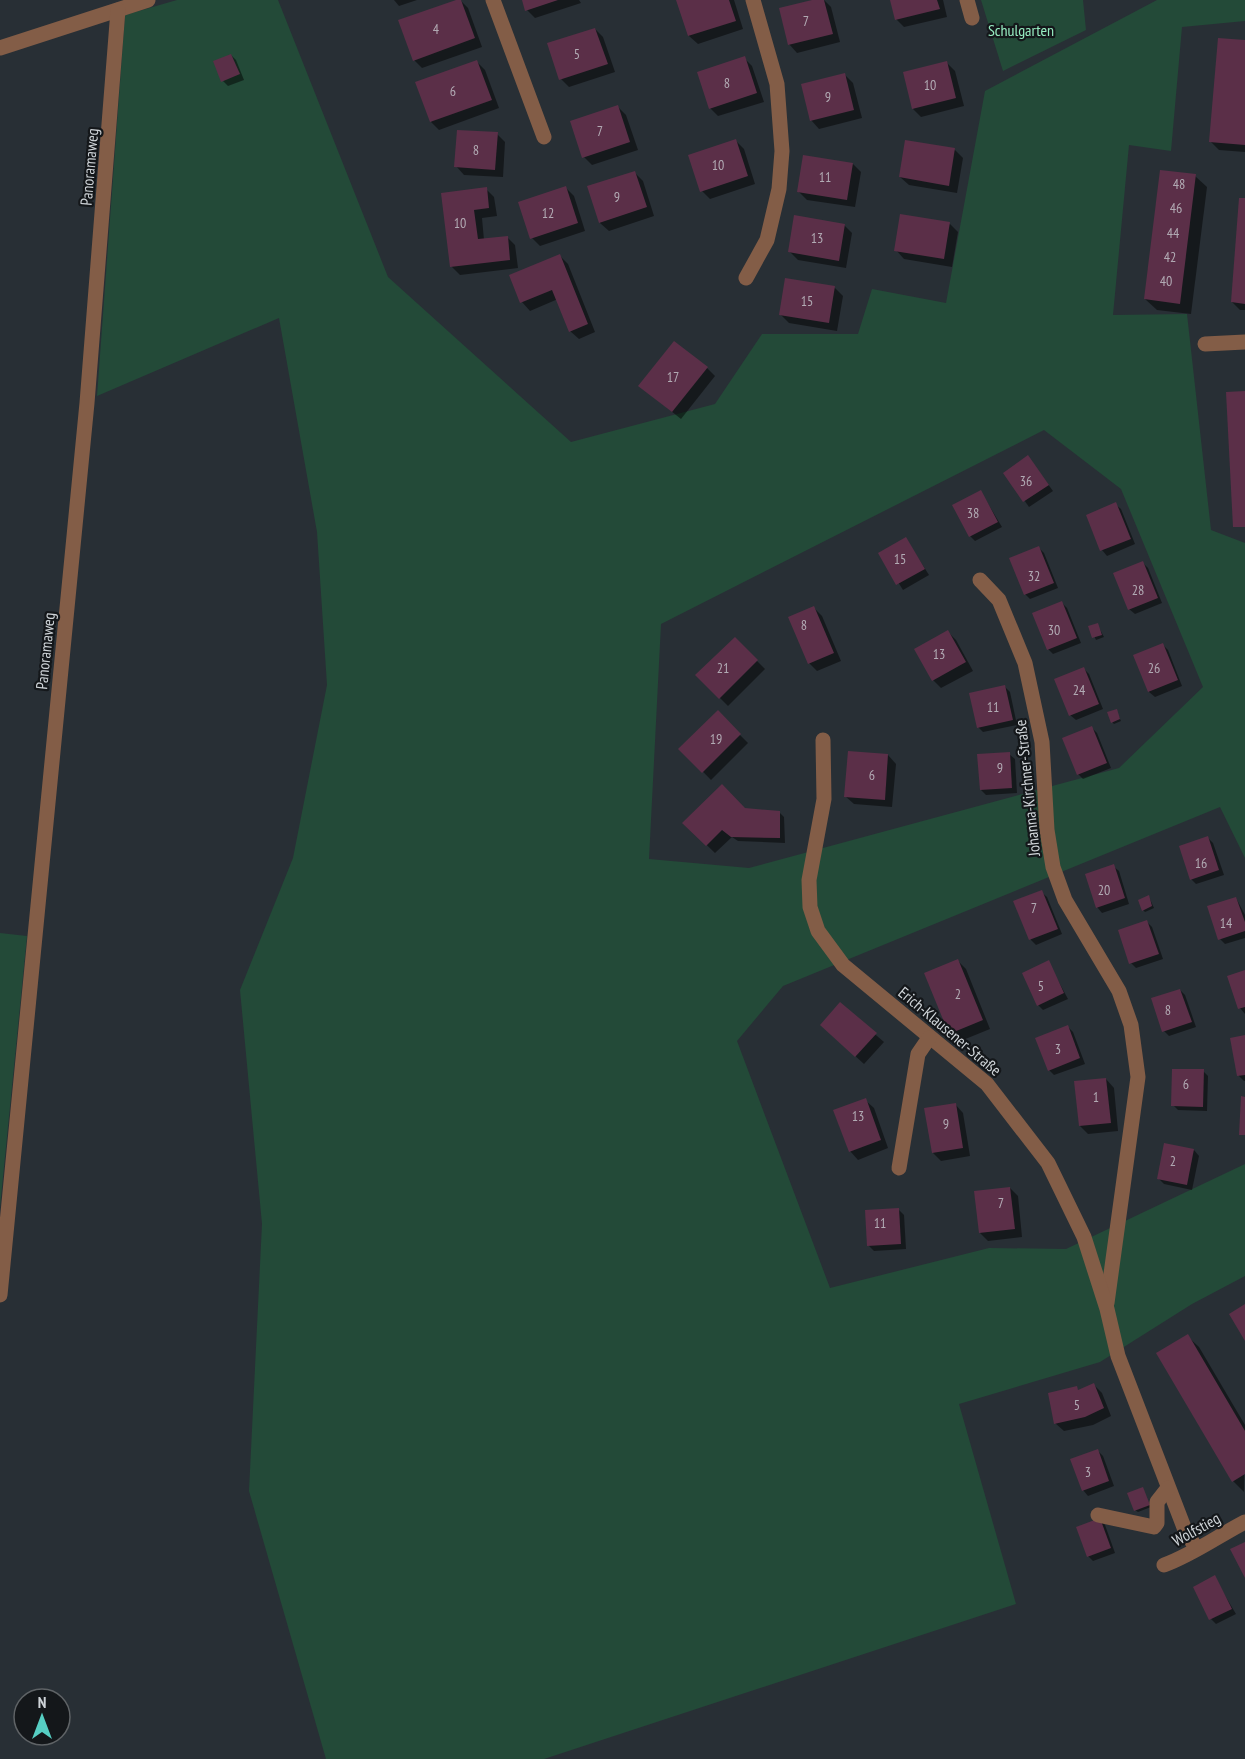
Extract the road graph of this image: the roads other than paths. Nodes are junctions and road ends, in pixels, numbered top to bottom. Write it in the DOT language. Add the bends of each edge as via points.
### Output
graph roads {
  1 [pos="148,0"];
  2 [pos="493,0"];
  3 [pos="753,0"];
  4 [pos="967,0"];
  5 [pos="118,10"];
  6 [pos="972,18"];
  7 [pos="0,48"];
  8 [pos="544,136"];
  9 [pos="746,278"];
  10 [pos="1245,342"];
  11 [pos="1205,344"];
  12 [pos="980,580"];
  13 [pos="823,740"];
  14 [pos="929,1038"];
  15 [pos="899,1168"];
  16 [pos="0,1295"];
  17 [pos="1107,1309"];
  18 [pos="1168,1488"];
  19 [pos="1098,1515"];
  20 [pos="1245,1522"];
  21 [pos="1196,1548"];
  22 [pos="1164,1565"];
  1 -- 5 [label="street"];
  2 -- 8 [label="street"];
  3 -- 9 [label="street" via="777,84 782,151 779,189 767,240"];
  4 -- 6 [label="street"];
  5 -- 7 [label="street"];
  5 -- 16 [label="street, Panoramaweg" via="86,415"];
  10 -- 11 [label="street"];
  12 -- 17 [label="street, Johanna-Kirchner-Straße" via="999,600 1025,663 1042,742 1053,867 1065,900 1119,991 1138,1059"];
  13 -- 14 [label="street, Erich-Klausener-Straße" via="824,798 809,880 810,907 818,931 843,965"];
  14 -- 15 [label="street" via="918,1054"];
  14 -- 17 [label="street, Erich-Klausener-Straße" via="987,1084 1048,1163 1084,1237"];
  17 -- 18 [label="street, Erich-Klausener-Straße" via="1118,1356"];
  18 -- 19 [label="street" via="1157,1502 1154,1527"];
  18 -- 21 [label="street, Erich-Klausener-Straße"];
  20 -- 21 [label="street, Wolfstieg"];
  21 -- 22 [label="street, Wolfstieg"];
}
